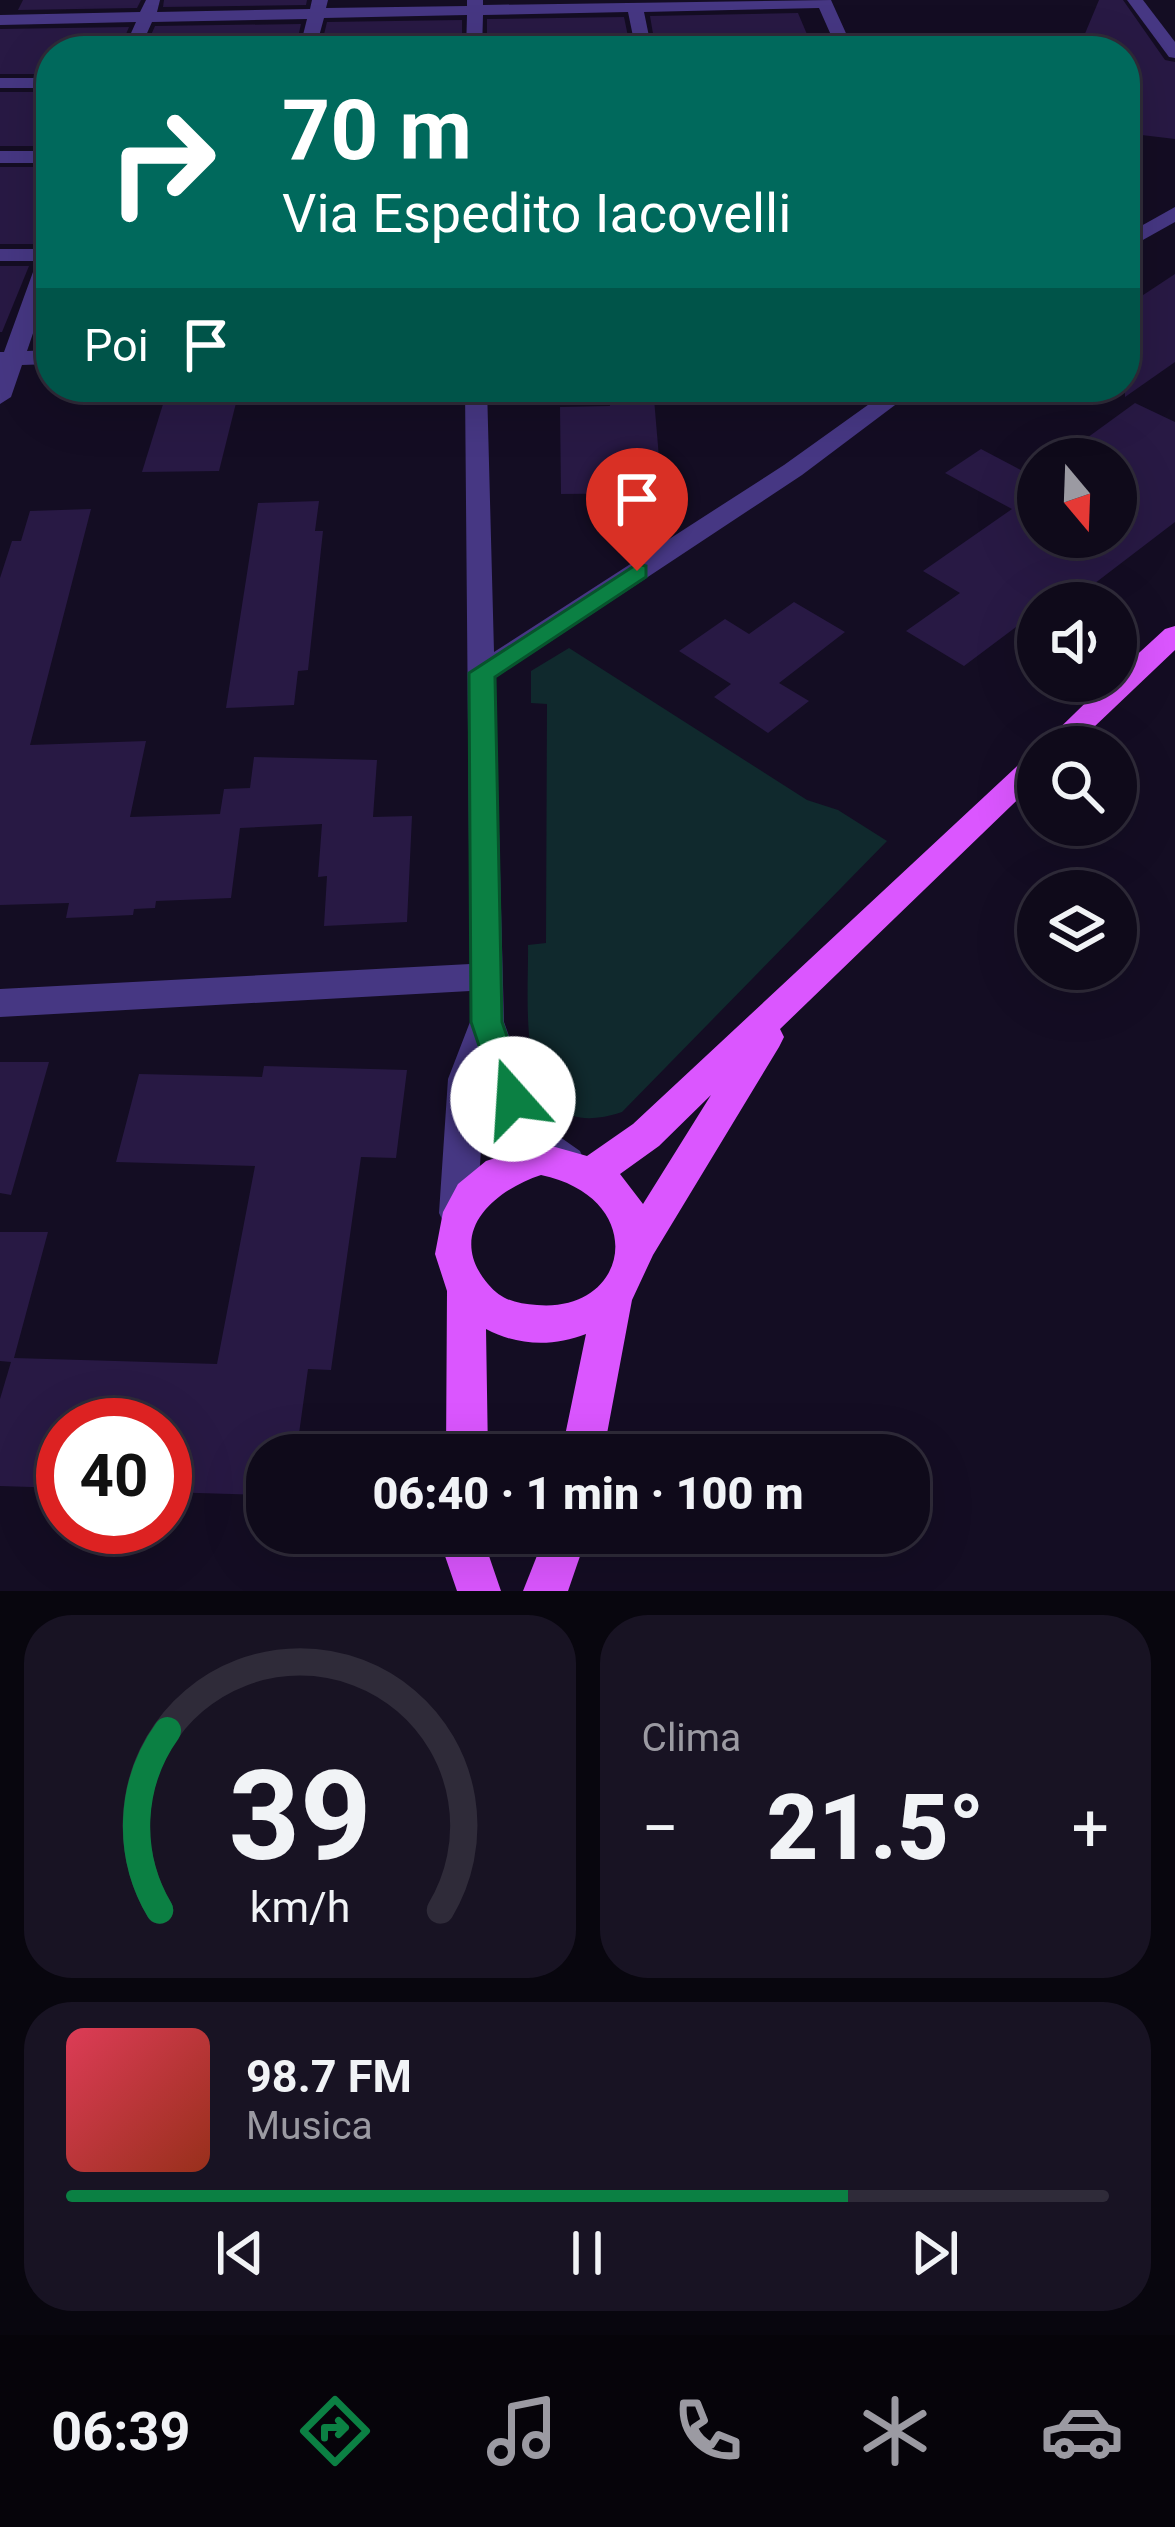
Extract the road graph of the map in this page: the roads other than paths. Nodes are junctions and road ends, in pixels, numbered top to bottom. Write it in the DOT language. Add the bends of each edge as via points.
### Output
graph roads {
  1 [pos="6,0"];
  2 [pos="1135,0"];
  3 [pos="824,2"];
  4 [pos="635,4"];
  5 [pos="476,5"];
  6 [pos="319,7"];
  7 [pos="151,9"];
  8 [pos="0,16"];
  9 [pos="311,36"];
  10 [pos="475,36"];
  11 [pos="641,36"];
  12 [pos="839,36"];
  13 [pos="1175,53"];
  14 [pos="0,83"];
  15 [pos="36,83"];
  16 [pos="0,157"];
  17 [pos="36,157"];
  18 [pos="1175,213"];
  19 [pos="1140,235"];
  20 [pos="36,254"];
  21 [pos="0,255"];
  22 [pos="36,288"];
  23 [pos="7,359"];
  24 [pos="0,397"];
  25 [pos="476,402"];
  26 [pos="887,402"];
  27 [pos="1175,635"];
  28 [pos="482,673"];
  29 [pos="1078,726"];
  30 [pos="1017,784"];
  31 [pos="486,977"];
  32 [pos="0,1003"];
  33 [pos="787,1005"];
  34 [pos="487,1022"];
  35 [pos="580,1167"];
  36 [pos="458,1213"];
  37 [pos="634,1251"];
  38 [pos="466,1289"];
  39 [pos="614,1295"];
  40 [pos="467,1434"];
  41 [pos="586,1434"];
  42 [pos="467,1554"];
  43 [pos="563,1554"];
  44 [pos="478,1591"];
  45 [pos="544,1591"];
  1 -- 8 [label="street"];
  2 -- 13 [label="street"];
  3 -- 4 [label="street"];
  3 -- 12 [label="street"];
  4 -- 5 [label="street"];
  4 -- 11 [label="street"];
  5 -- 6 [label="street"];
  5 -- 10 [label="street"];
  6 -- 7 [label="street"];
  6 -- 9 [label="street"];
  7 -- 8 [label="street"];
  14 -- 15 [label="street"];
  16 -- 17 [label="street"];
  18 -- 19 [label="street"];
  20 -- 21 [label="street"];
  22 -- 23 [label="street"];
  23 -- 24 [label="street"];
  25 -- 28 [label="street"];
  26 -- 28 [label="street"];
  27 -- 29 [label="main road"];
  28 -- 31 [label="street"];
  30 -- 33 [label="main road"];
  31 -- 32 [label="street"];
  31 -- 34 [label="street"];
  33 -- 35 [label="main road" via="646,1135"];
  33 -- 37 [label="main road"];
  34 -- 35 [label="street" via="526,1133"];
  34 -- 36 [label="street" via="464,1079"];
  35 -- 36 [label="main road" via="514,1163 472,1192"];
  35 -- 37 [label="main road" via="626,1205"];
  36 -- 38 [label="main road" via="452,1239"];
  37 -- 39 [label="main road"];
  38 -- 39 [label="main road" via="485,1309 538,1326 566,1324"];
  38 -- 40 [label="main road"];
  39 -- 41 [label="main road"];
  42 -- 44 [label="main road"];
  43 -- 45 [label="main road"];
}
